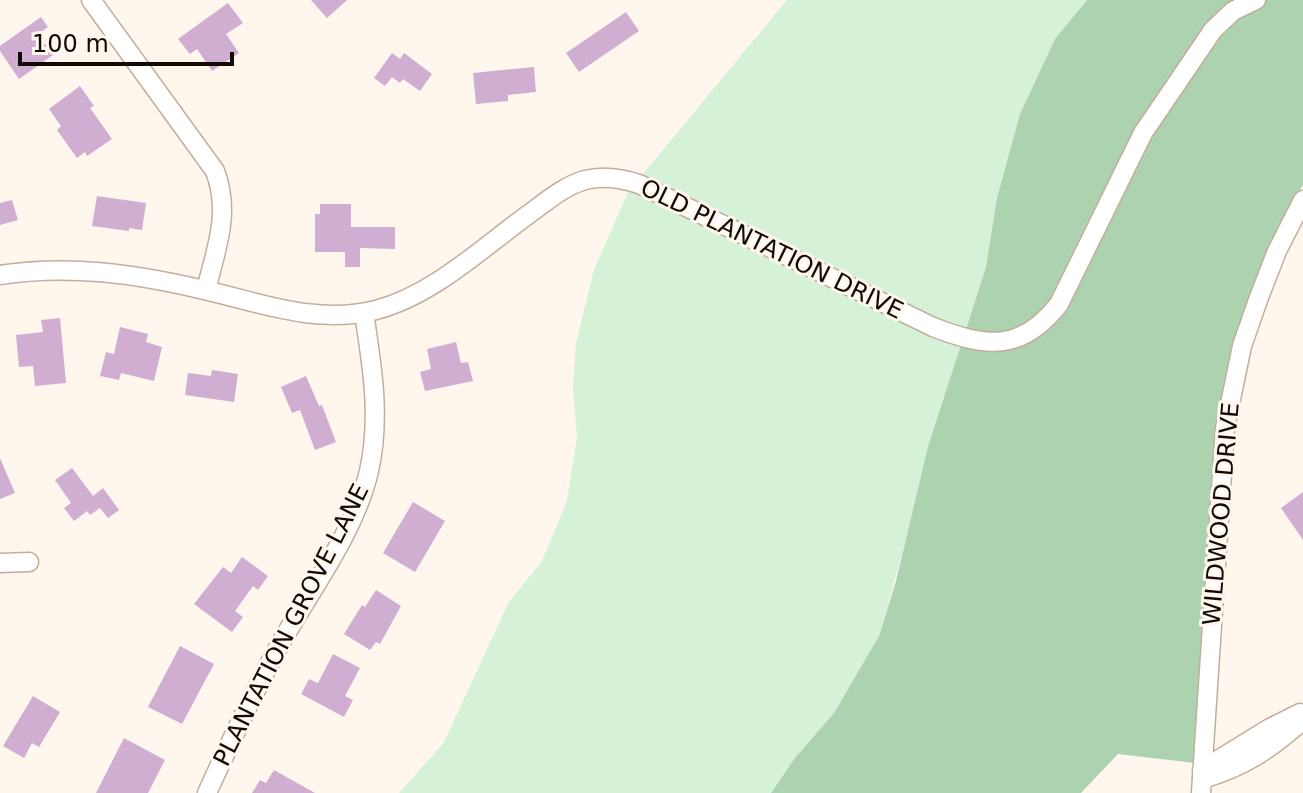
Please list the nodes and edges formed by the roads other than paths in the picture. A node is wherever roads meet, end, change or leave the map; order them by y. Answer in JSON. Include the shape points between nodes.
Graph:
{"nodes":[{"id":1,"x":91,"y":0,"type":"edge"},
{"id":2,"x":1256,"y":0,"type":"edge"},
{"id":3,"x":1303,"y":200,"type":"edge"},
{"id":4,"x":0,"y":275,"type":"edge"},
{"id":5,"x":206,"y":290,"type":"junction"},
{"id":6,"x":364,"y":313,"type":"junction"},
{"id":7,"x":29,"y":562,"type":"dead end"},
{"id":8,"x":0,"y":563,"type":"edge"},
{"id":9,"x":1303,"y":712,"type":"edge"},
{"id":10,"x":1303,"y":720,"type":"edge"},
{"id":11,"x":1202,"y":781,"type":"edge"},
{"id":12,"x":207,"y":793,"type":"edge"}],
"edges":[{"from":1,"to":5,"type":"street","via":[[215,171],[223,216]]},
{"from":2,"to":6,"type":"street","name":"OLD PLANTATION DRIVE","via":[[1233,11],[1213,30],[1143,133],[1059,304],[1038,326],[1012,339],[978,342],[933,327],[639,184],[606,177],[573,184],[417,293]]},
{"from":3,"to":11,"type":"street","name":"WILDWOOD DRIVE","via":[[1258,300],[1229,401],[1220,470]]},
{"from":4,"to":5,"type":"street","name":"OLD PLANTATION DRIVE","via":[[101,271]]},
{"from":5,"to":6,"type":"street","name":"OLD PLANTATION DRIVE","via":[[314,316]]},
{"from":6,"to":12,"type":"street","name":"PLANTATION GROVE LANE","via":[[376,408],[362,493],[274,654]]},
{"from":7,"to":8,"type":"street"},
{"from":9,"to":11,"type":"street","via":[[1270,728]]},
{"from":10,"to":11,"type":"street","via":[[1259,756]]}]}
